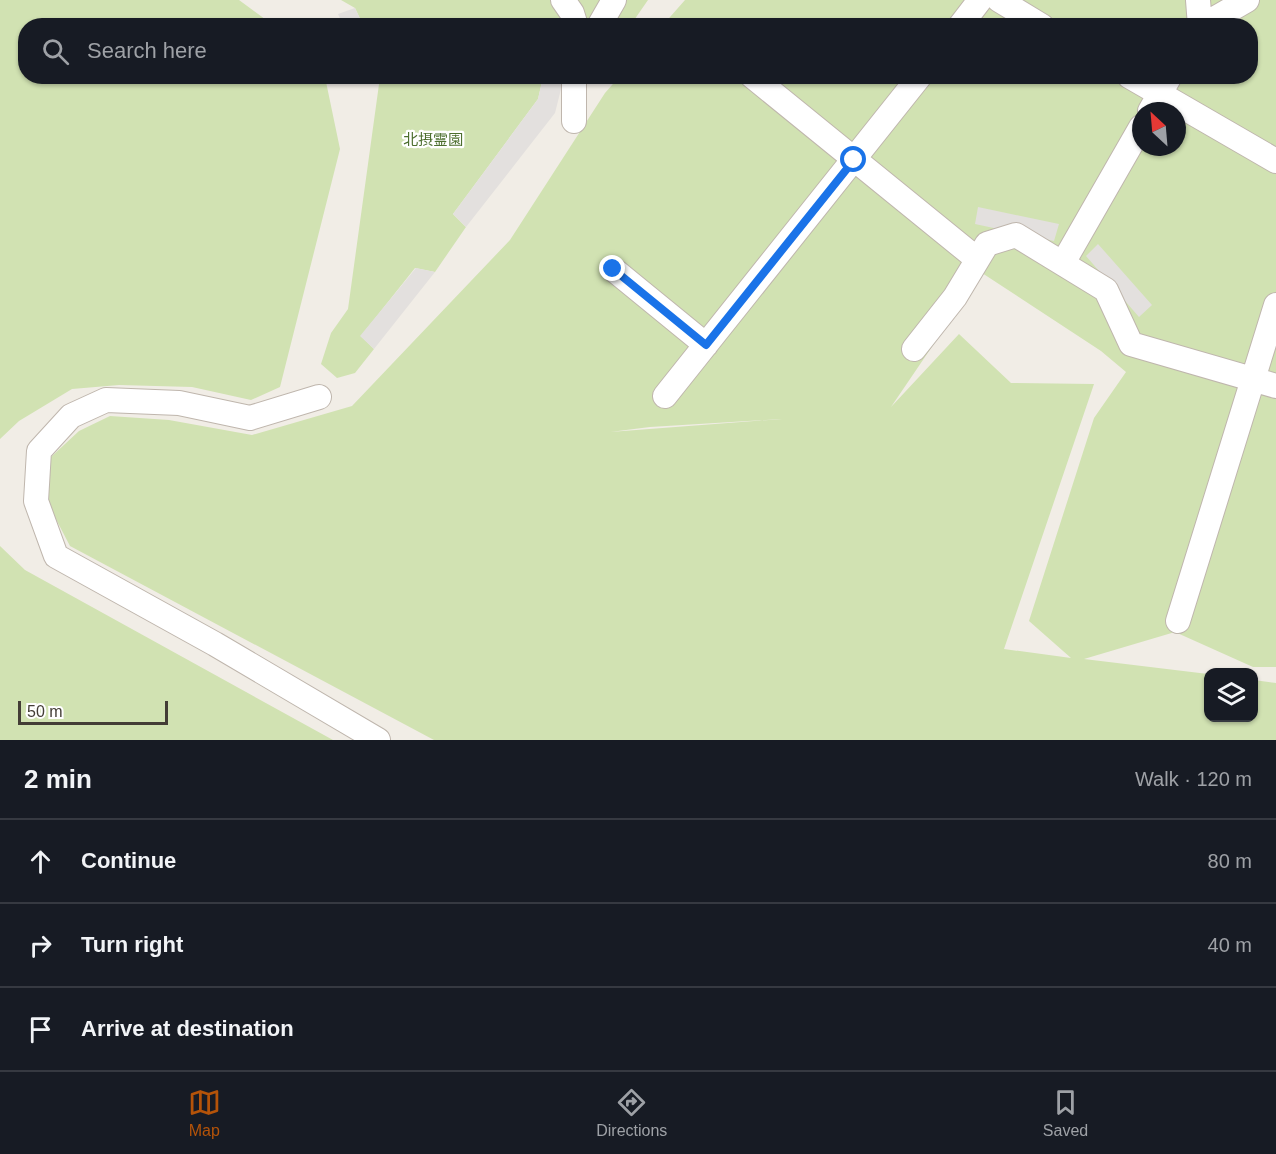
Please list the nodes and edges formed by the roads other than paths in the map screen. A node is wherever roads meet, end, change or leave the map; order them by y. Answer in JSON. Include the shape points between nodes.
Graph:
{"nodes":[{"id":1,"x":563,"y":0,"type":"edge"},
{"id":2,"x":614,"y":0,"type":"edge"},
{"id":3,"x":980,"y":0,"type":"edge"},
{"id":4,"x":999,"y":0,"type":"edge"},
{"id":5,"x":1198,"y":0,"type":"edge"},
{"id":6,"x":1247,"y":0,"type":"edge"},
{"id":7,"x":574,"y":18,"type":"edge"},
{"id":8,"x":604,"y":18,"type":"edge"},
{"id":9,"x":966,"y":18,"type":"edge"},
{"id":10,"x":1029,"y":18,"type":"edge"},
{"id":11,"x":1200,"y":18,"type":"edge"},
{"id":12,"x":1215,"y":18,"type":"edge"},
{"id":13,"x":574,"y":84,"type":"edge"},
{"id":14,"x":762,"y":84,"type":"edge"},
{"id":15,"x":914,"y":84,"type":"edge"},
{"id":16,"x":1143,"y":84,"type":"edge"},
{"id":17,"x":1160,"y":94,"type":"edge"},
{"id":18,"x":574,"y":121,"type":"dead end"},
{"id":19,"x":1132,"y":143,"type":"edge"},
{"id":20,"x":854,"y":160,"type":"junction"},
{"id":21,"x":1276,"y":161,"type":"edge"},
{"id":22,"x":977,"y":259,"type":"junction"},
{"id":23,"x":1063,"y":263,"type":"junction"},
{"id":24,"x":613,"y":269,"type":"dead end"},
{"id":25,"x":1276,"y":305,"type":"edge"},
{"id":26,"x":706,"y":345,"type":"junction"},
{"id":27,"x":914,"y":349,"type":"dead end"},
{"id":28,"x":1253,"y":379,"type":"junction"},
{"id":29,"x":1276,"y":386,"type":"edge"},
{"id":30,"x":665,"y":396,"type":"dead end"},
{"id":31,"x":318,"y":397,"type":"dead end"},
{"id":32,"x":1178,"y":621,"type":"dead end"},
{"id":33,"x":378,"y":740,"type":"edge"}],
"edges":[{"from":1,"to":7,"type":"lane"},
{"from":2,"to":8,"type":"lane"},
{"from":3,"to":9,"type":"lane"},
{"from":4,"to":10,"type":"lane"},
{"from":5,"to":11,"type":"lane"},
{"from":6,"to":12,"type":"lane"},
{"from":13,"to":18,"type":"lane"},
{"from":14,"to":20,"type":"lane"},
{"from":15,"to":20,"type":"lane"},
{"from":16,"to":17,"type":"lane"},
{"from":17,"to":21,"type":"lane"},
{"from":19,"to":23,"type":"lane"},
{"from":20,"to":22,"type":"lane"},
{"from":20,"to":26,"type":"lane"},
{"from":22,"to":23,"type":"lane","via":[[987,244],[1016,235]]},
{"from":22,"to":27,"type":"lane","via":[[955,297]]},
{"from":23,"to":28,"type":"lane","via":[[1106,290],[1131,344]]},
{"from":24,"to":26,"type":"lane"},
{"from":25,"to":28,"type":"lane"},
{"from":26,"to":30,"type":"lane"},
{"from":28,"to":29,"type":"lane"},
{"from":28,"to":32,"type":"lane"},
{"from":31,"to":33,"type":"lane","via":[[250,418],[178,403],[106,400],[72,416],[39,451],[36,501],[56,556]]}]}
